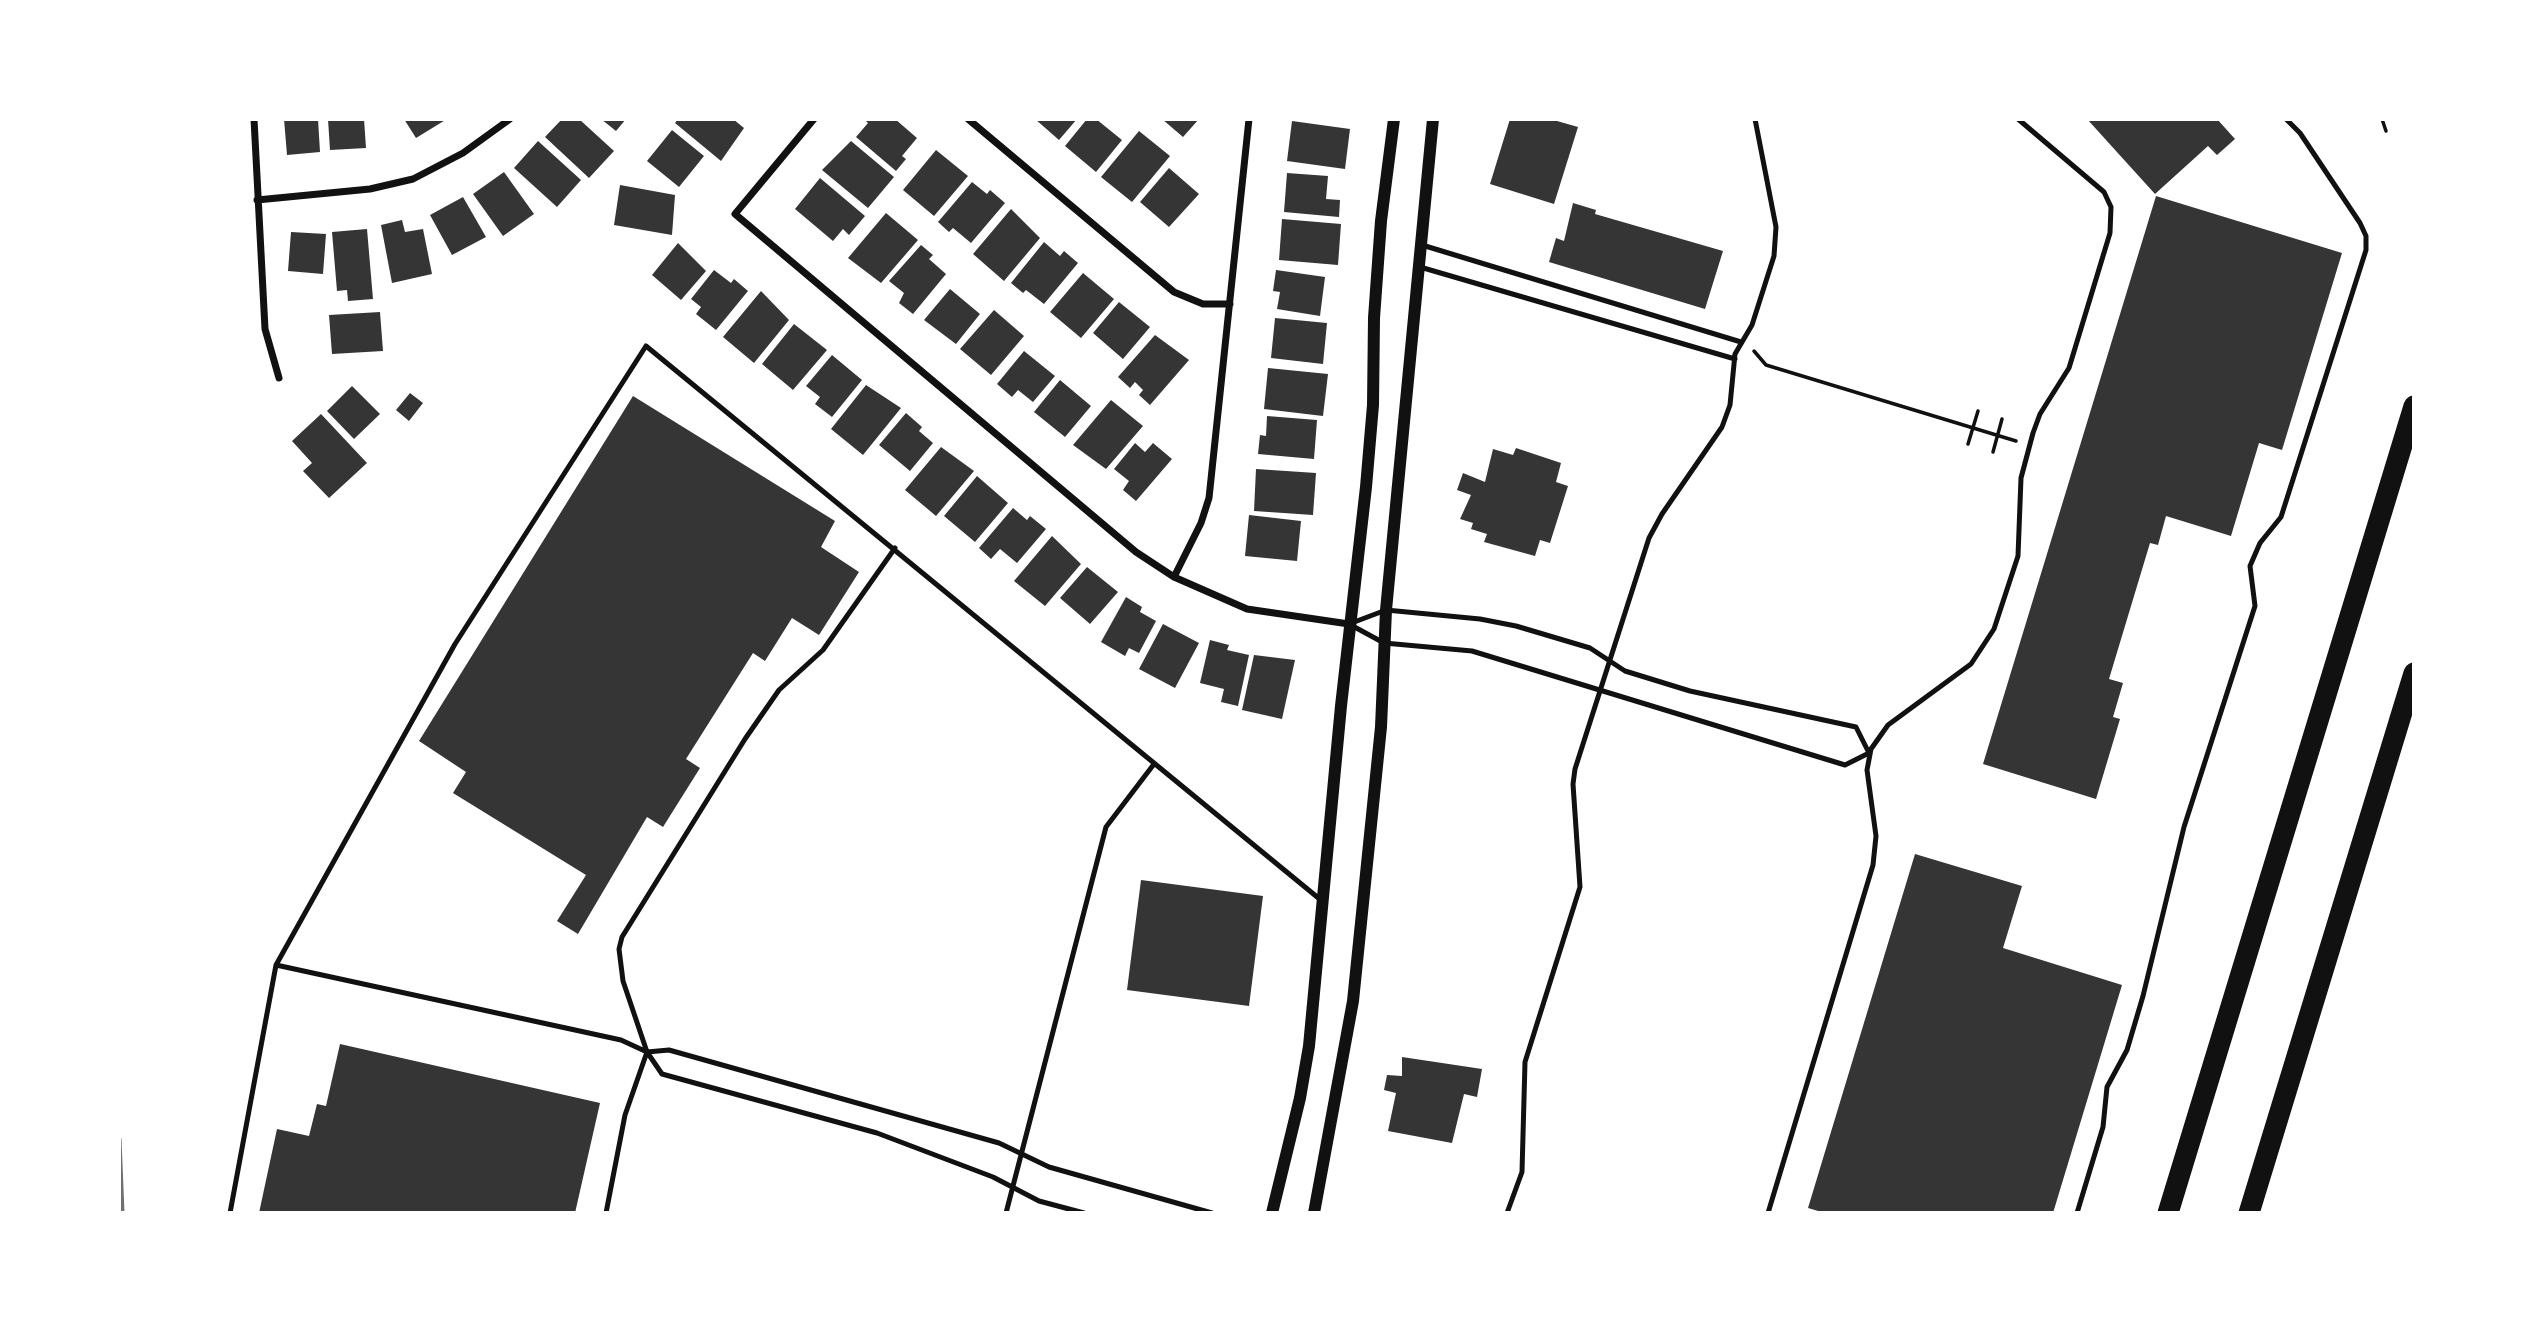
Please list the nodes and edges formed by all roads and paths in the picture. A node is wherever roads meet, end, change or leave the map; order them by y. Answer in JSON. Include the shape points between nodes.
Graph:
{"nodes":[{"id":1,"x":254,"y":119,"type":"edge"},
{"id":2,"x":510,"y":119,"type":"edge"},
{"id":3,"x":814,"y":119,"type":"edge"},
{"id":4,"x":968,"y":119,"type":"edge"},
{"id":5,"x":1249,"y":119,"type":"edge"},
{"id":6,"x":1394,"y":119,"type":"edge"},
{"id":7,"x":1433,"y":119,"type":"edge"},
{"id":8,"x":1755,"y":119,"type":"edge"},
{"id":9,"x":2018,"y":119,"type":"edge"},
{"id":10,"x":2286,"y":119,"type":"edge"},
{"id":11,"x":2382,"y":119,"type":"edge"},
{"id":12,"x":2386,"y":131,"type":"dead end"},
{"id":13,"x":257,"y":200,"type":"junction"},
{"id":14,"x":1422,"y":245,"type":"junction"},
{"id":15,"x":1420,"y":267,"type":"junction"},
{"id":16,"x":1230,"y":304,"type":"junction"},
{"id":17,"x":1741,"y":342,"type":"junction"},
{"id":18,"x":1754,"y":351,"type":"dead end"},
{"id":19,"x":1735,"y":359,"type":"junction"},
{"id":20,"x":279,"y":378,"type":"dead end"},
{"id":21,"x":2414,"y":406,"type":"edge"},
{"id":22,"x":1978,"y":411,"type":"dead end"},
{"id":23,"x":2002,"y":419,"type":"dead end"},
{"id":24,"x":1973,"y":428,"type":"junction"},
{"id":25,"x":1997,"y":435,"type":"junction"},
{"id":26,"x":2016,"y":441,"type":"dead end"},
{"id":27,"x":1968,"y":444,"type":"dead end"},
{"id":28,"x":1993,"y":452,"type":"dead end"},
{"id":29,"x":895,"y":548,"type":"junction"},
{"id":30,"x":1174,"y":577,"type":"junction"},
{"id":31,"x":1386,"y":610,"type":"junction"},
{"id":32,"x":1349,"y":624,"type":"junction"},
{"id":33,"x":1384,"y":643,"type":"junction"},
{"id":34,"x":1608,"y":660,"type":"junction"},
{"id":35,"x":2414,"y":673,"type":"edge"},
{"id":36,"x":1599,"y":690,"type":"junction"},
{"id":37,"x":1869,"y":753,"type":"junction"},
{"id":38,"x":1154,"y":764,"type":"junction"},
{"id":39,"x":1322,"y":901,"type":"junction"},
{"id":40,"x":276,"y":965,"type":"junction"},
{"id":41,"x":647,"y":1052,"type":"junction"},
{"id":42,"x":1023,"y":1155,"type":"junction"},
{"id":43,"x":1013,"y":1189,"type":"junction"},
{"id":44,"x":230,"y":1213,"type":"edge"},
{"id":45,"x":606,"y":1213,"type":"edge"},
{"id":46,"x":1006,"y":1213,"type":"edge"},
{"id":47,"x":1084,"y":1213,"type":"edge"},
{"id":48,"x":1212,"y":1213,"type":"edge"},
{"id":49,"x":1272,"y":1213,"type":"edge"},
{"id":50,"x":1314,"y":1213,"type":"edge"},
{"id":51,"x":1507,"y":1213,"type":"edge"},
{"id":52,"x":1768,"y":1213,"type":"edge"},
{"id":53,"x":2077,"y":1213,"type":"edge"},
{"id":54,"x":2168,"y":1213,"type":"edge"},
{"id":55,"x":2249,"y":1213,"type":"edge"}],
"edges":[{"from":1,"to":13,"type":"street"},
{"from":2,"to":13,"type":"street","via":[[463,153],[413,179],[370,189]]},
{"from":3,"to":30,"type":"street","via":[[735,214],[1136,552]]},
{"from":4,"to":16,"type":"street","via":[[1174,292],[1203,304]]},
{"from":5,"to":16,"type":"street"},
{"from":6,"to":32,"type":"street","via":[[1374,318],[1373,405]]},
{"from":7,"to":14,"type":"street"},
{"from":8,"to":17,"type":"lane","via":[[1776,240],[1752,325]]},
{"from":9,"to":37,"type":"lane","via":[[2104,192],[2111,207],[2110,233],[2069,368],[2033,433],[2021,478],[2018,556],[1994,629],[1970,664],[1884,729]]},
{"from":10,"to":53,"type":"lane","via":[[2360,223],[2366,250],[2280,517],[2250,566],[2255,606],[2184,827],[2143,996],[2127,1050],[2108,1087],[2103,1127]]},
{"from":11,"to":12,"type":"path"},
{"from":13,"to":20,"type":"street","via":[[265,329]]},
{"from":14,"to":15,"type":"street"},
{"from":14,"to":17,"type":"lane"},
{"from":15,"to":19,"type":"lane"},
{"from":15,"to":31,"type":"street"},
{"from":16,"to":30,"type":"street","via":[[1209,498]]},
{"from":17,"to":19,"type":"lane"},
{"from":18,"to":24,"type":"path","via":[[1766,365]]},
{"from":19,"to":34,"type":"lane","via":[[1725,420],[1653,530]]},
{"from":21,"to":54,"type":"highway"},
{"from":22,"to":24,"type":"path"},
{"from":23,"to":25,"type":"path"},
{"from":24,"to":25,"type":"path"},
{"from":24,"to":27,"type":"path"},
{"from":25,"to":26,"type":"path"},
{"from":25,"to":28,"type":"path"},
{"from":29,"to":38,"type":"lane"},
{"from":29,"to":40,"type":"lane","via":[[646,346],[456,644]]},
{"from":29,"to":41,"type":"lane","via":[[823,650],[779,690],[622,937],[623,981]]},
{"from":30,"to":32,"type":"street","via":[[1247,609]]},
{"from":31,"to":32,"type":"lane"},
{"from":31,"to":33,"type":"street"},
{"from":31,"to":34,"type":"lane","via":[[1504,623],[1590,648]]},
{"from":32,"to":33,"type":"lane"},
{"from":32,"to":39,"type":"street"},
{"from":33,"to":36,"type":"lane","via":[[1472,652]]},
{"from":33,"to":50,"type":"street","via":[[1381,727],[1353,1001]]},
{"from":34,"to":36,"type":"lane"},
{"from":34,"to":37,"type":"lane","via":[[1625,671],[1690,691],[1856,727]]},
{"from":35,"to":55,"type":"highway"},
{"from":36,"to":37,"type":"lane","via":[[1845,765]]},
{"from":36,"to":51,"type":"lane","via":[[1573,779],[1580,887],[1525,1062],[1523,1163]]},
{"from":37,"to":52,"type":"lane","via":[[1867,774],[1877,836],[1873,865]]},
{"from":38,"to":39,"type":"lane"},
{"from":38,"to":42,"type":"lane","via":[[1106,827]]},
{"from":39,"to":49,"type":"street","via":[[1309,1046]]},
{"from":40,"to":41,"type":"lane","via":[[621,1040]]},
{"from":40,"to":44,"type":"lane"},
{"from":41,"to":42,"type":"lane","via":[[669,1050],[999,1143]]},
{"from":41,"to":43,"type":"lane","via":[[662,1074],[877,1133]]},
{"from":41,"to":45,"type":"lane","via":[[625,1115]]},
{"from":42,"to":43,"type":"lane"},
{"from":42,"to":48,"type":"lane","via":[[1049,1167]]},
{"from":43,"to":46,"type":"lane"},
{"from":43,"to":47,"type":"lane"}]}
